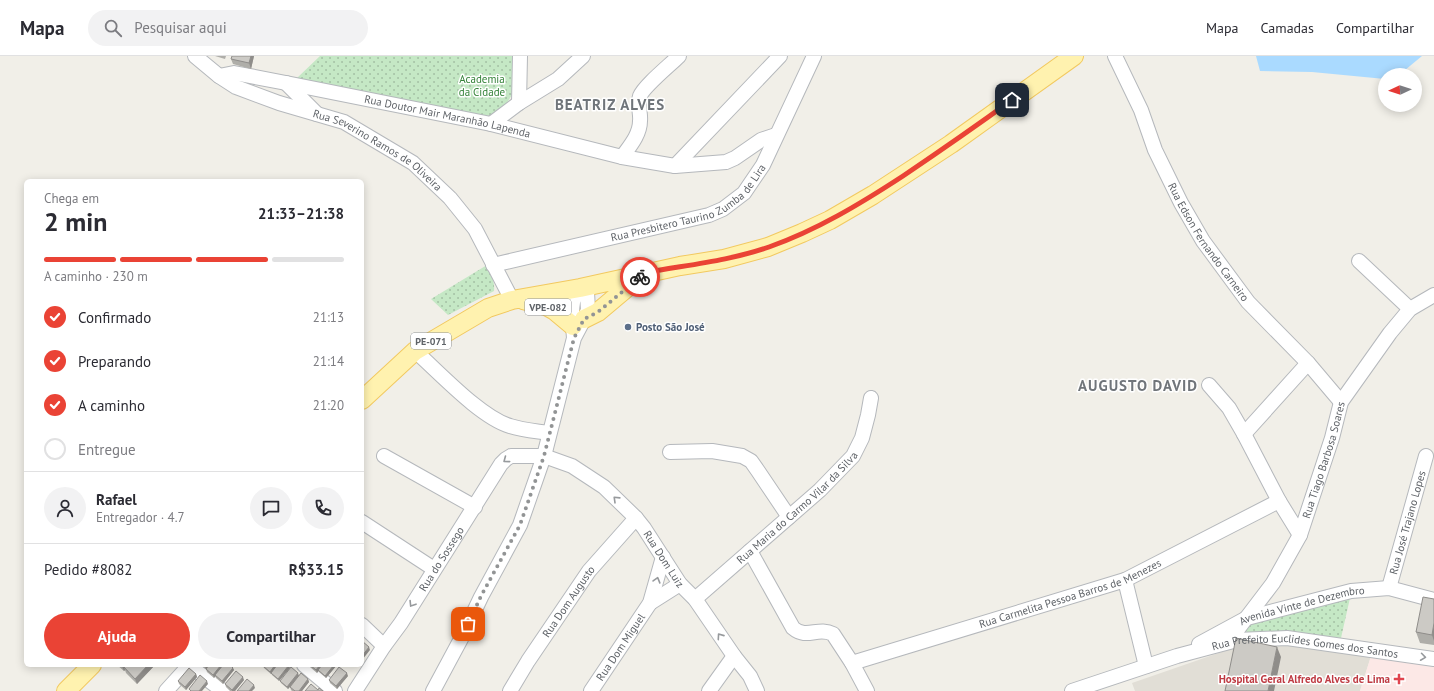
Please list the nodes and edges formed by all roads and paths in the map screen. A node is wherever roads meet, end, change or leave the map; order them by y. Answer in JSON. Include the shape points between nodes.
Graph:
{"nodes":[{"id":1,"x":195,"y":56,"type":"edge"},
{"id":2,"x":520,"y":56,"type":"edge"},
{"id":3,"x":583,"y":56,"type":"edge"},
{"id":4,"x":679,"y":56,"type":"edge"},
{"id":5,"x":780,"y":56,"type":"edge"},
{"id":6,"x":814,"y":56,"type":"edge"},
{"id":7,"x":1074,"y":56,"type":"edge"},
{"id":8,"x":1115,"y":56,"type":"edge"},
{"id":9,"x":219,"y":76,"type":"junction"},
{"id":10,"x":286,"y":83,"type":"junction"},
{"id":11,"x":519,"y":103,"type":"junction"},
{"id":12,"x":318,"y":115,"type":"junction"},
{"id":13,"x":491,"y":124,"type":"junction"},
{"id":14,"x":776,"y":135,"type":"junction"},
{"id":15,"x":622,"y":157,"type":"junction"},
{"id":16,"x":675,"y":166,"type":"junction"},
{"id":17,"x":1359,"y":261,"type":"dead end"},
{"id":18,"x":494,"y":265,"type":"junction"},
{"id":19,"x":644,"y":273,"type":"junction"},
{"id":20,"x":580,"y":288,"type":"junction"},
{"id":21,"x":1434,"y":295,"type":"edge"},
{"id":22,"x":515,"y":299,"type":"junction"},
{"id":23,"x":1410,"y":310,"type":"junction"},
{"id":24,"x":577,"y":327,"type":"junction"},
{"id":25,"x":416,"y":351,"type":"junction"},
{"id":26,"x":1308,"y":363,"type":"junction"},
{"id":27,"x":1209,"y":385,"type":"dead end"},
{"id":28,"x":364,"y":398,"type":"edge"},
{"id":29,"x":871,"y":398,"type":"dead end"},
{"id":30,"x":1341,"y":402,"type":"junction"},
{"id":31,"x":549,"y":433,"type":"junction"},
{"id":32,"x":1244,"y":434,"type":"junction"},
{"id":33,"x":670,"y":452,"type":"dead end"},
{"id":34,"x":384,"y":456,"type":"dead end"},
{"id":35,"x":544,"y":456,"type":"junction"},
{"id":36,"x":1426,"y":456,"type":"dead end"},
{"id":37,"x":1279,"y":501,"type":"junction"},
{"id":38,"x":475,"y":507,"type":"junction"},
{"id":39,"x":789,"y":517,"type":"junction"},
{"id":40,"x":636,"y":518,"type":"junction"},
{"id":41,"x":364,"y":523,"type":"edge"},
{"id":42,"x":1300,"y":535,"type":"junction"},
{"id":43,"x":750,"y":551,"type":"junction"},
{"id":44,"x":663,"y":557,"type":"junction"},
{"id":45,"x":434,"y":569,"type":"junction"},
{"id":46,"x":1125,"y":580,"type":"junction"},
{"id":47,"x":680,"y":584,"type":"junction"},
{"id":48,"x":1389,"y":588,"type":"junction"},
{"id":49,"x":695,"y":599,"type":"junction"},
{"id":50,"x":1434,"y":600,"type":"edge"},
{"id":51,"x":650,"y":603,"type":"junction"},
{"id":52,"x":1247,"y":618,"type":"junction"},
{"id":53,"x":364,"y":627,"type":"edge"},
{"id":54,"x":1235,"y":640,"type":"junction"},
{"id":55,"x":384,"y":646,"type":"junction"},
{"id":56,"x":734,"y":656,"type":"junction"},
{"id":57,"x":1177,"y":656,"type":"junction"},
{"id":58,"x":1434,"y":659,"type":"edge"},
{"id":59,"x":852,"y":663,"type":"junction"},
{"id":60,"x":1146,"y":666,"type":"junction"},
{"id":61,"x":90,"y":667,"type":"edge"},
{"id":62,"x":306,"y":667,"type":"edge"},
{"id":63,"x":1088,"y":688,"type":"edge"},
{"id":64,"x":66,"y":691,"type":"edge"},
{"id":65,"x":166,"y":691,"type":"edge"},
{"id":66,"x":223,"y":691,"type":"edge"},
{"id":67,"x":335,"y":691,"type":"edge"},
{"id":68,"x":355,"y":691,"type":"edge"},
{"id":69,"x":434,"y":691,"type":"edge"},
{"id":70,"x":510,"y":691,"type":"edge"},
{"id":71,"x":591,"y":691,"type":"edge"},
{"id":72,"x":708,"y":691,"type":"edge"},
{"id":73,"x":757,"y":691,"type":"edge"},
{"id":74,"x":867,"y":691,"type":"edge"},
{"id":75,"x":1072,"y":691,"type":"edge"}],
"edges":[{"from":1,"to":9,"type":"street","name":"Rua Severino Ramos de Oliveira"},
{"from":2,"to":11,"type":"street"},
{"from":3,"to":11,"type":"street","via":[[558,79]]},
{"from":4,"to":15,"type":"street","via":[[642,91],[639,101],[638,132]]},
{"from":5,"to":16,"type":"street"},
{"from":6,"to":14,"type":"street","name":"Rua Presbitero Taurino Zumba de Lira"},
{"from":7,"to":19,"type":"main road","number":"PE-071","via":[[951,144],[830,220],[768,247],[724,259]]},
{"from":8,"to":26,"type":"street","name":"Rua Edson Fernando Carneiro","via":[[1142,110],[1155,150],[1180,203],[1203,241],[1248,302]]},
{"from":9,"to":10,"type":"street","name":"Rua Doutor Mair Maranhão Lapenda","via":[[234,73]]},
{"from":9,"to":12,"type":"street","name":"Rua Severino Ramos de Oliveira","via":[[236,87]]},
{"from":10,"to":12,"type":"street"},
{"from":10,"to":13,"type":"street","name":"Rua Doutor Mair Maranhão Lapenda"},
{"from":11,"to":13,"type":"street"},
{"from":12,"to":18,"type":"street","name":"Rua Severino Ramos de Oliveira","via":[[344,122],[413,163],[450,198],[475,229]]},
{"from":13,"to":15,"type":"street","name":"Rua Doutor Mair Maranhão Lapenda"},
{"from":14,"to":16,"type":"street","name":"Rua Doutor Mair Maranhão Lapenda","via":[[761,140],[726,162]]},
{"from":14,"to":18,"type":"street","name":"Rua Presbitero Taurino Zumba de Lira","via":[[763,165],[744,193],[723,209],[709,215]]},
{"from":15,"to":16,"type":"street","name":"Rua Doutor Mair Maranhão Lapenda"},
{"from":17,"to":23,"type":"street"},
{"from":18,"to":22,"type":"street","name":"Rua Severino Ramos de Oliveira"},
{"from":19,"to":20,"type":"main road","number":"PE-071"},
{"from":19,"to":24,"type":"main road","number":"VPE-082"},
{"from":20,"to":22,"type":"main road","number":"PE-071"},
{"from":20,"to":24,"type":"street","number":"VPE-082","via":[[587,292],[588,305]]},
{"from":21,"to":23,"type":"street","name":"Rua Tiago Barbosa Soares"},
{"from":22,"to":24,"type":"main road","number":"VPE-082","via":[[546,306]]},
{"from":22,"to":25,"type":"main road","number":"PE-071","via":[[488,308]]},
{"from":23,"to":30,"type":"street","name":"Rua Tiago Barbosa Soares","via":[[1390,333]]},
{"from":24,"to":31,"type":"street","number":"VPE-082"},
{"from":25,"to":28,"type":"main road","number":"PE-071"},
{"from":25,"to":31,"type":"street","via":[[494,420],[510,427]]},
{"from":26,"to":30,"type":"street","name":"Rua Edson Fernando Carneiro"},
{"from":26,"to":32,"type":"street"},
{"from":27,"to":32,"type":"street","via":[[1229,408]]},
{"from":29,"to":39,"type":"street","name":"Rua Maria do Carmo Vilar da Silva","via":[[862,438],[853,456]]},
{"from":30,"to":42,"type":"street","name":"Rua Tiago Barbosa Soares","via":[[1332,438]]},
{"from":31,"to":35,"type":"street","number":"VPE-082"},
{"from":32,"to":37,"type":"street"},
{"from":33,"to":39,"type":"street","via":[[712,451],[742,456],[751,461]]},
{"from":34,"to":38,"type":"street"},
{"from":35,"to":38,"type":"street","name":"Rua do Sossego","one_way":true,"via":[[519,455],[506,459]]},
{"from":40,"to":35,"type":"street","name":"Rua Dom Luiz","one_way":true,"via":[[604,487],[572,466]]},
{"from":35,"to":69,"type":"street","number":"VPE-082","via":[[520,525]]},
{"from":36,"to":48,"type":"street","name":"Rua José Trajano Lopes"},
{"from":37,"to":42,"type":"street"},
{"from":37,"to":46,"type":"street","name":"Rua Carmelita Pessoa Barros de Menezes"},
{"from":38,"to":45,"type":"street","name":"Rua do Sossego"},
{"from":39,"to":43,"type":"street","name":"Rua Maria do Carmo Vilar da Silva"},
{"from":40,"to":44,"type":"street","name":"Rua Dom Luiz"},
{"from":40,"to":70,"type":"street","name":"Rua Dom Augusto","via":[[589,571],[528,660]]},
{"from":41,"to":45,"type":"street"},
{"from":42,"to":52,"type":"street","name":"Rua Tiago Barbosa Soares","via":[[1273,583]]},
{"from":43,"to":49,"type":"street","name":"Rua Maria do Carmo Vilar da Silva"},
{"from":43,"to":59,"type":"street","via":[[793,628],[797,632],[807,634],[820,631],[833,634]]},
{"from":44,"to":47,"type":"street","name":"Rua Dom Luiz"},
{"from":51,"to":44,"type":"street","name":"Rua Dom Miguel","one_way":true},
{"from":45,"to":55,"type":"street","name":"Rua do Sossego","one_way":true},
{"from":46,"to":59,"type":"street","name":"Rua Carmelita Pessoa Barros de Menezes"},
{"from":46,"to":60,"type":"street"},
{"from":47,"to":49,"type":"street","name":"Rua Dom Luiz"},
{"from":47,"to":51,"type":"street","name":"Rua Dom Miguel"},
{"from":48,"to":50,"type":"street","name":"Avenida Vinte de Dezembro"},
{"from":48,"to":52,"type":"street","name":"Avenida Vinte de Dezembro","via":[[1351,591]]},
{"from":56,"to":49,"type":"street","name":"Rua Dom Luiz","one_way":true},
{"from":51,"to":71,"type":"street","name":"Rua Dom Miguel"},
{"from":52,"to":54,"type":"street","name":"Rua Tiago Barbosa Soares","via":[[1238,629]]},
{"from":52,"to":57,"type":"street","name":"Avenida Vinte de Dezembro"},
{"from":53,"to":55,"type":"street"},
{"from":54,"to":57,"type":"street","name":"Rua Prefeito Euclides Gomes dos Santos"},
{"from":54,"to":58,"type":"street","name":"Rua Prefeito Euclides Gomes dos Santos","one_way":true,"via":[[1286,638]]},
{"from":55,"to":68,"type":"street","name":"Rua do Sossego"},
{"from":56,"to":72,"type":"street"},
{"from":56,"to":73,"type":"street","name":"Rua Dom Luiz","via":[[750,676]]},
{"from":57,"to":60,"type":"street"},
{"from":59,"to":74,"type":"street"},
{"from":60,"to":63,"type":"street"},
{"from":61,"to":64,"type":"main road"},
{"from":62,"to":67,"type":"street"},
{"from":63,"to":75,"type":"street"},
{"from":65,"to":66,"type":"street","via":[[188,668]]}]}
